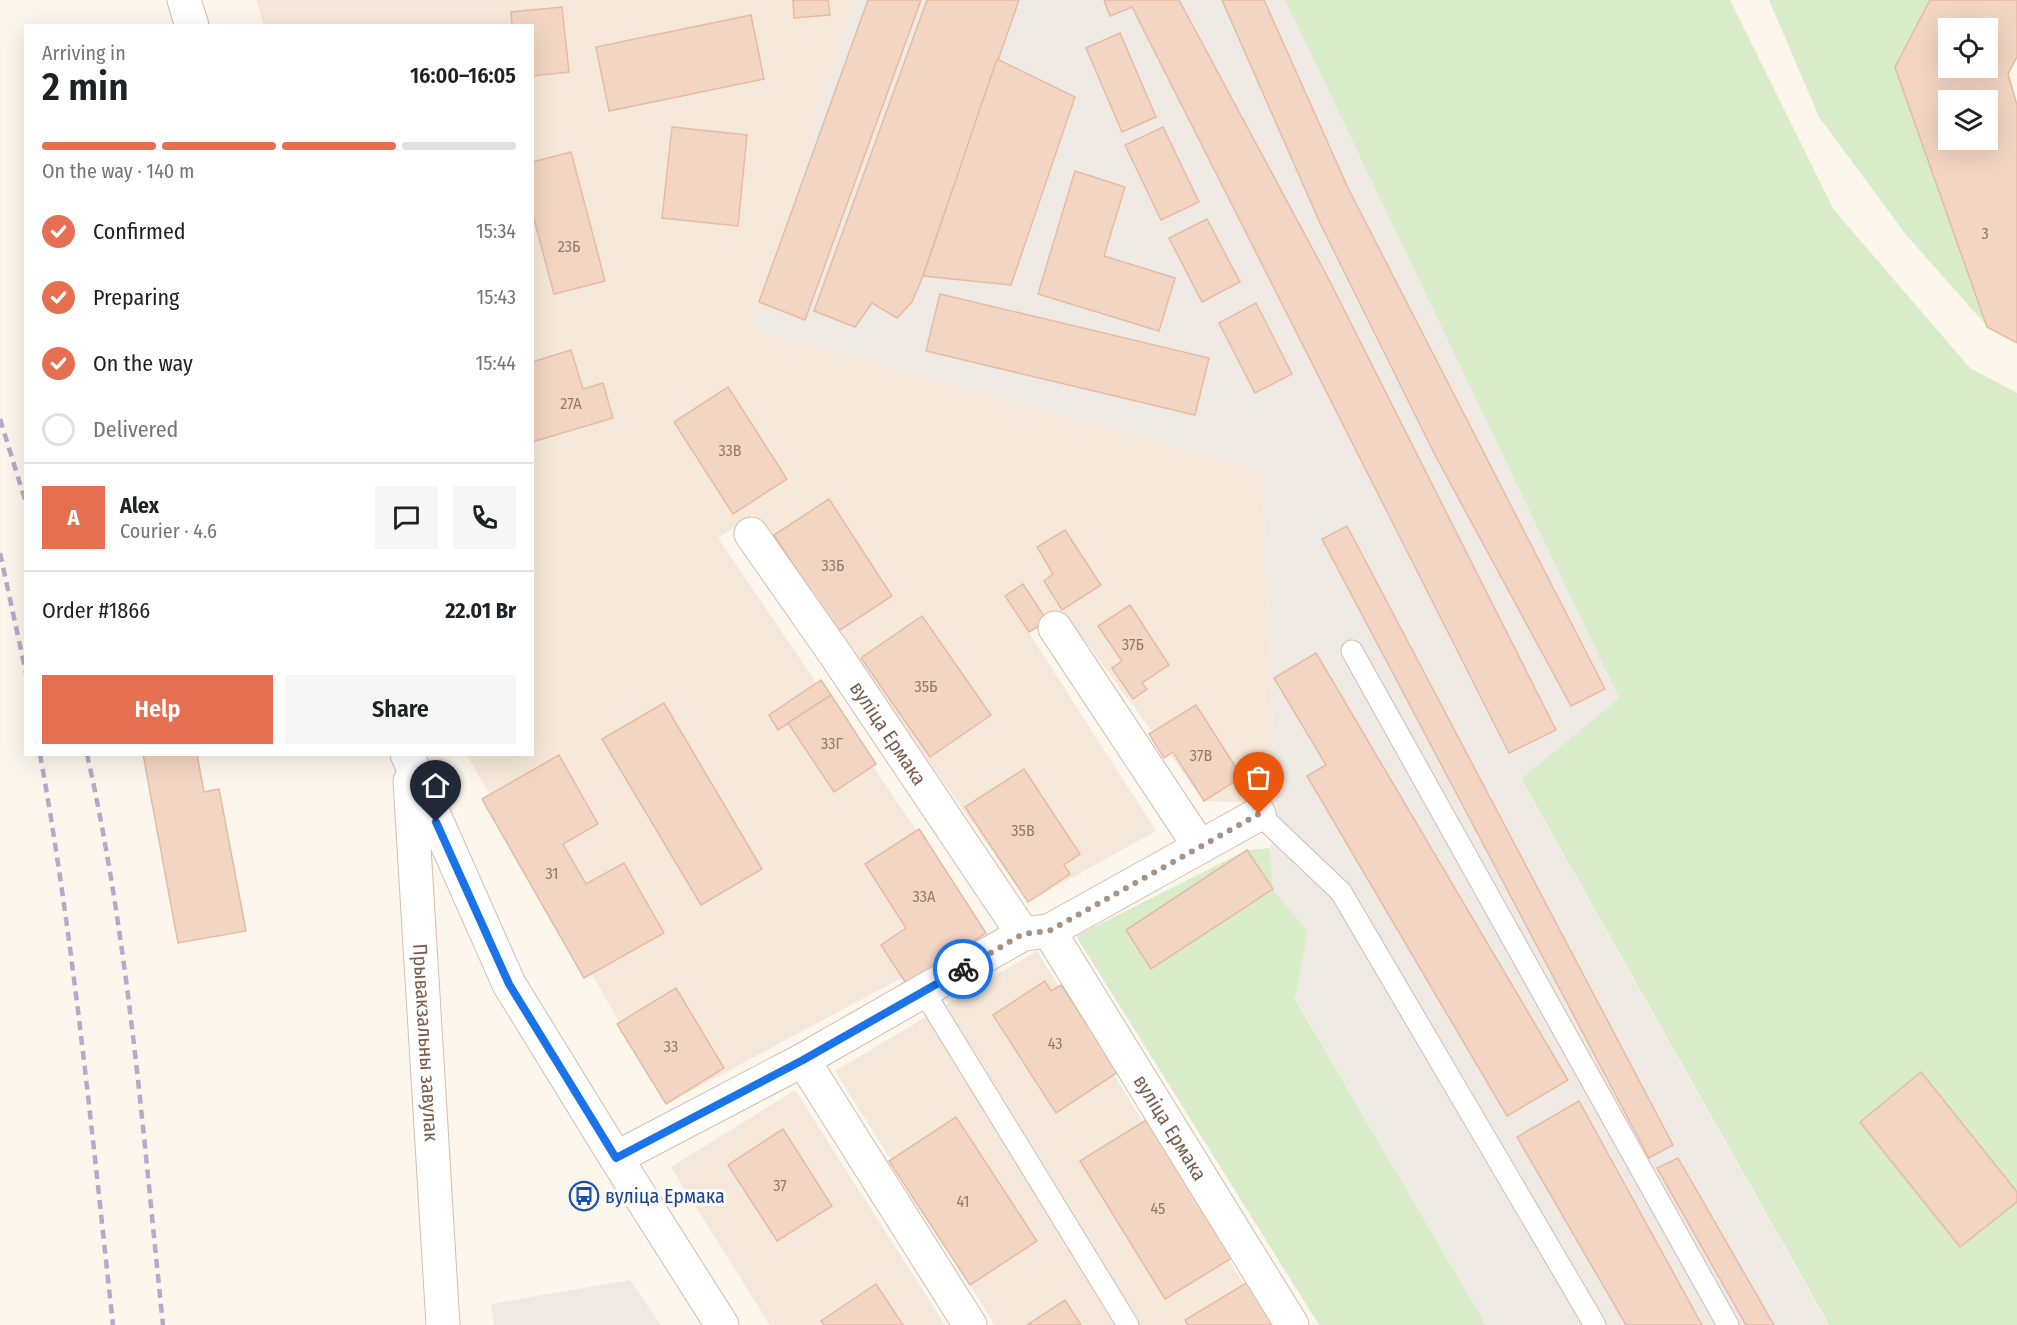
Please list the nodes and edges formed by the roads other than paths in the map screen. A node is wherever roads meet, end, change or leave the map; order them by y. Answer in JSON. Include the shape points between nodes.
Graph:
{"nodes":[{"id":1,"x":184,"y":0,"type":"edge"},
{"id":2,"x":191,"y":24,"type":"edge"},
{"id":3,"x":751,"y":534,"type":"dead end"},
{"id":4,"x":1055,"y":628,"type":"dead end"},
{"id":5,"x":1352,"y":651,"type":"dead end"},
{"id":6,"x":408,"y":758,"type":"edge"},
{"id":7,"x":1259,"y":814,"type":"joint"},
{"id":8,"x":1200,"y":847,"type":"junction"},
{"id":9,"x":1036,"y":932,"type":"junction"},
{"id":10,"x":924,"y":992,"type":"junction"},
{"id":11,"x":803,"y":1060,"type":"junction"},
{"id":12,"x":616,"y":1158,"type":"junction"},
{"id":13,"x":443,"y":1325,"type":"edge"},
{"id":14,"x":722,"y":1325,"type":"edge"},
{"id":15,"x":970,"y":1325,"type":"edge"},
{"id":16,"x":1128,"y":1325,"type":"edge"},
{"id":17,"x":1292,"y":1325,"type":"edge"},
{"id":18,"x":1595,"y":1325,"type":"edge"},
{"id":19,"x":1728,"y":1325,"type":"edge"}],
"edges":[{"from":1,"to":2,"type":"street"},
{"from":3,"to":9,"type":"street","name":"вуліца Ермака"},
{"from":4,"to":8,"type":"street"},
{"from":5,"to":19,"type":"lane"},
{"from":6,"to":12,"type":"street","via":[[509,984]]},
{"from":6,"to":13,"type":"street","name":"Прывакзальны завулак"},
{"from":7,"to":8,"type":"street"},
{"from":7,"to":18,"type":"lane","via":[[1341,892]]},
{"from":8,"to":9,"type":"street"},
{"from":9,"to":10,"type":"street"},
{"from":9,"to":17,"type":"street","name":"вуліца Ермака"},
{"from":10,"to":11,"type":"street"},
{"from":10,"to":16,"type":"lane"},
{"from":11,"to":12,"type":"street"},
{"from":11,"to":15,"type":"street"},
{"from":12,"to":14,"type":"street"}]}
